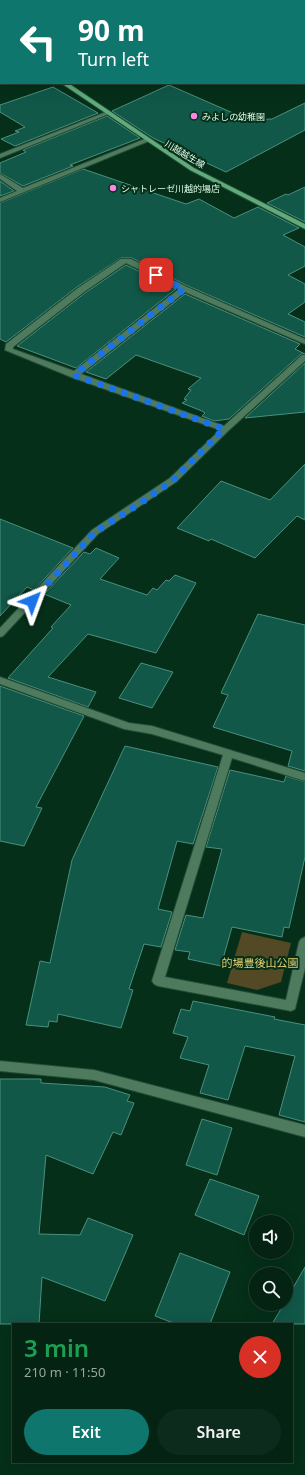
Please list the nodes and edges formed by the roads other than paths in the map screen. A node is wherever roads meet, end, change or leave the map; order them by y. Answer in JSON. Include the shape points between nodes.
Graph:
{"nodes":[{"id":1,"x":65,"y":84,"type":"edge"},
{"id":2,"x":108,"y":113,"type":"junction"},
{"id":3,"x":147,"y":140,"type":"junction"},
{"id":4,"x":0,"y":156,"type":"edge"},
{"id":5,"x":0,"y":176,"type":"edge"},
{"id":6,"x":22,"y":191,"type":"junction"},
{"id":7,"x":0,"y":200,"type":"edge"},
{"id":8,"x":305,"y":227,"type":"edge"},
{"id":9,"x":184,"y":289,"type":"junction"},
{"id":10,"x":305,"y":342,"type":"edge"},
{"id":11,"x":305,"y":357,"type":"edge"},
{"id":12,"x":74,"y":375,"type":"junction"},
{"id":13,"x":224,"y":429,"type":"junction"},
{"id":14,"x":0,"y":634,"type":"edge"},
{"id":15,"x":0,"y":680,"type":"edge"},
{"id":16,"x":228,"y":754,"type":"junction"},
{"id":17,"x":305,"y":777,"type":"edge"},
{"id":18,"x":305,"y":942,"type":"edge"},
{"id":19,"x":0,"y":1066,"type":"edge"},
{"id":20,"x":305,"y":1131,"type":"edge"}],
"edges":[{"from":1,"to":2,"type":"main road","name":"川越越生線"},
{"from":2,"to":3,"type":"main road","name":"川越越生線"},
{"from":2,"to":4,"type":"street"},
{"from":3,"to":6,"type":"street"},
{"from":3,"to":8,"type":"main road","name":"川越越生線","via":[[192,170]]},
{"from":5,"to":6,"type":"street"},
{"from":6,"to":7,"type":"street"},
{"from":9,"to":10,"type":"street"},
{"from":9,"to":12,"type":"street"},
{"from":9,"to":12,"type":"street","via":[[128,260],[124,261],[81,290],[8,346],[9,350]]},
{"from":11,"to":13,"type":"street"},
{"from":12,"to":13,"type":"street"},
{"from":13,"to":14,"type":"street","via":[[173,480],[95,532]]},
{"from":15,"to":16,"type":"street","via":[[128,726],[152,730]]},
{"from":16,"to":17,"type":"street"},
{"from":16,"to":18,"type":"street","via":[[158,981],[291,1006]]},
{"from":19,"to":20,"type":"street","via":[[94,1075]]}]}
